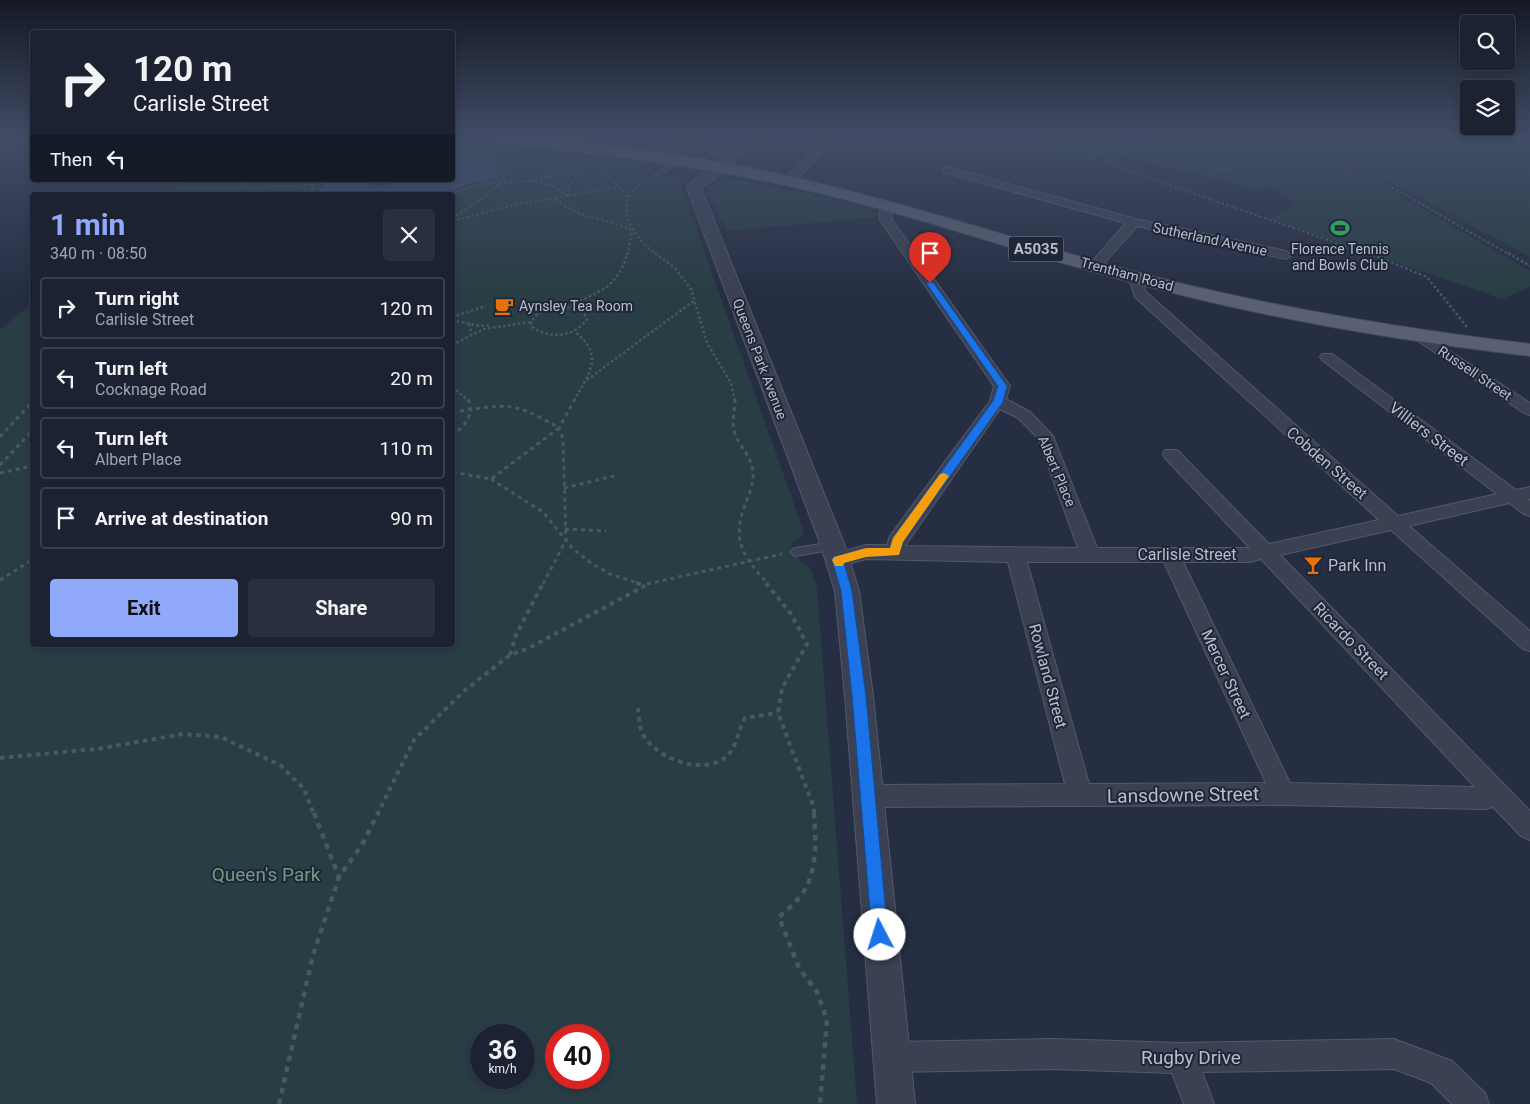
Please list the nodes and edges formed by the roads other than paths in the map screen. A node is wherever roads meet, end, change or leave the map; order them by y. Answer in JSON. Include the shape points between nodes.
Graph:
{"nodes":[{"id":1,"x":695,"y":190,"type":"edge"},
{"id":2,"x":825,"y":190,"type":"edge"},
{"id":3,"x":1017,"y":190,"type":"edge"},
{"id":4,"x":890,"y":205,"type":"junction"},
{"id":5,"x":1134,"y":222,"type":"junction"},
{"id":6,"x":1286,"y":255,"type":"dead end"},
{"id":7,"x":1094,"y":266,"type":"junction"},
{"id":8,"x":1134,"y":277,"type":"junction"},
{"id":9,"x":1420,"y":336,"type":"junction"},
{"id":10,"x":1530,"y":350,"type":"edge"},
{"id":11,"x":1328,"y":357,"type":"dead end"},
{"id":12,"x":998,"y":402,"type":"junction"},
{"id":13,"x":1530,"y":410,"type":"edge"},
{"id":14,"x":1171,"y":454,"type":"dead end"},
{"id":15,"x":1530,"y":492,"type":"edge"},
{"id":16,"x":1512,"y":496,"type":"junction"},
{"id":17,"x":1530,"y":510,"type":"edge"},
{"id":18,"x":1395,"y":523,"type":"junction"},
{"id":19,"x":795,"y":552,"type":"road end"},
{"id":20,"x":895,"y":552,"type":"junction"},
{"id":21,"x":1266,"y":552,"type":"junction"},
{"id":22,"x":835,"y":553,"type":"junction"},
{"id":23,"x":1170,"y":554,"type":"junction"},
{"id":24,"x":1016,"y":555,"type":"junction"},
{"id":25,"x":1090,"y":555,"type":"junction"},
{"id":26,"x":1530,"y":643,"type":"edge"},
{"id":27,"x":1283,"y":794,"type":"junction"},
{"id":28,"x":1498,"y":794,"type":"junction"},
{"id":29,"x":868,"y":796,"type":"junction"},
{"id":30,"x":1080,"y":796,"type":"junction"},
{"id":31,"x":1530,"y":828,"type":"edge"},
{"id":32,"x":892,"y":1057,"type":"junction"},
{"id":33,"x":1181,"y":1058,"type":"junction"},
{"id":34,"x":896,"y":1104,"type":"edge"},
{"id":35,"x":1199,"y":1104,"type":"edge"},
{"id":36,"x":1474,"y":1104,"type":"edge"}],
"edges":[{"from":1,"to":22,"type":"street","name":"Queens Park Avenue"},
{"from":2,"to":4,"type":"main road","name":"Trentham Road","number":"A5035"},
{"from":3,"to":5,"type":"street","name":"Sutherland Avenue"},
{"from":4,"to":7,"type":"main road","name":"Trentham Road","number":"A5035"},
{"from":4,"to":12,"type":"street","via":[[885,213],[886,220],[1002,386]]},
{"from":5,"to":6,"type":"street","name":"Sutherland Avenue"},
{"from":5,"to":7,"type":"street","name":"Sutherland Avenue"},
{"from":7,"to":8,"type":"main road","name":"Trentham Road","number":"A5035"},
{"from":8,"to":9,"type":"main road","name":"Trentham Road","number":"A5035","via":[[1239,303]]},
{"from":8,"to":18,"type":"street","name":"Cobden Street","via":[[1140,294]]},
{"from":9,"to":10,"type":"main road","name":"Trentham Road","number":"A5035"},
{"from":9,"to":13,"type":"street","name":"Russell Street"},
{"from":11,"to":16,"type":"street","name":"Villiers Street"},
{"from":12,"to":20,"type":"street","via":[[897,541]]},
{"from":12,"to":25,"type":"street","name":"Albert Place","via":[[1024,415],[1045,436]]},
{"from":14,"to":21,"type":"street","name":"Ricardo Street"},
{"from":15,"to":16,"type":"street","name":"Carlisle Street"},
{"from":16,"to":17,"type":"street","name":"Villiers Street"},
{"from":16,"to":18,"type":"street","name":"Carlisle Street"},
{"from":18,"to":21,"type":"street","name":"Carlisle Street"},
{"from":18,"to":26,"type":"street","name":"Cobden Street"},
{"from":19,"to":22,"type":"lane"},
{"from":20,"to":22,"type":"street","name":"Carlisle Street"},
{"from":20,"to":24,"type":"street","name":"Carlisle Street"},
{"from":21,"to":23,"type":"street","name":"Carlisle Street","via":[[1250,555]]},
{"from":21,"to":28,"type":"street","name":"Ricardo Street"},
{"from":22,"to":29,"type":"street","via":[[846,591]]},
{"from":23,"to":25,"type":"street","name":"Carlisle Street"},
{"from":23,"to":27,"type":"street","name":"Mercer Street"},
{"from":24,"to":25,"type":"street","name":"Carlisle Street"},
{"from":24,"to":30,"type":"street","name":"Rowland Street"},
{"from":27,"to":28,"type":"street","name":"Lansdowne Street","via":[[1485,798]]},
{"from":27,"to":30,"type":"street","name":"Lansdowne Street"},
{"from":28,"to":31,"type":"street","name":"Ricardo Street"},
{"from":29,"to":30,"type":"street","name":"Lansdowne Street"},
{"from":29,"to":32,"type":"street"},
{"from":32,"to":33,"type":"street","name":"Rugby Drive","via":[[1052,1054]]},
{"from":32,"to":34,"type":"street"},
{"from":33,"to":35,"type":"street"},
{"from":33,"to":36,"type":"street","name":"Rugby Drive","via":[[1394,1054],[1442,1072]]}]}
